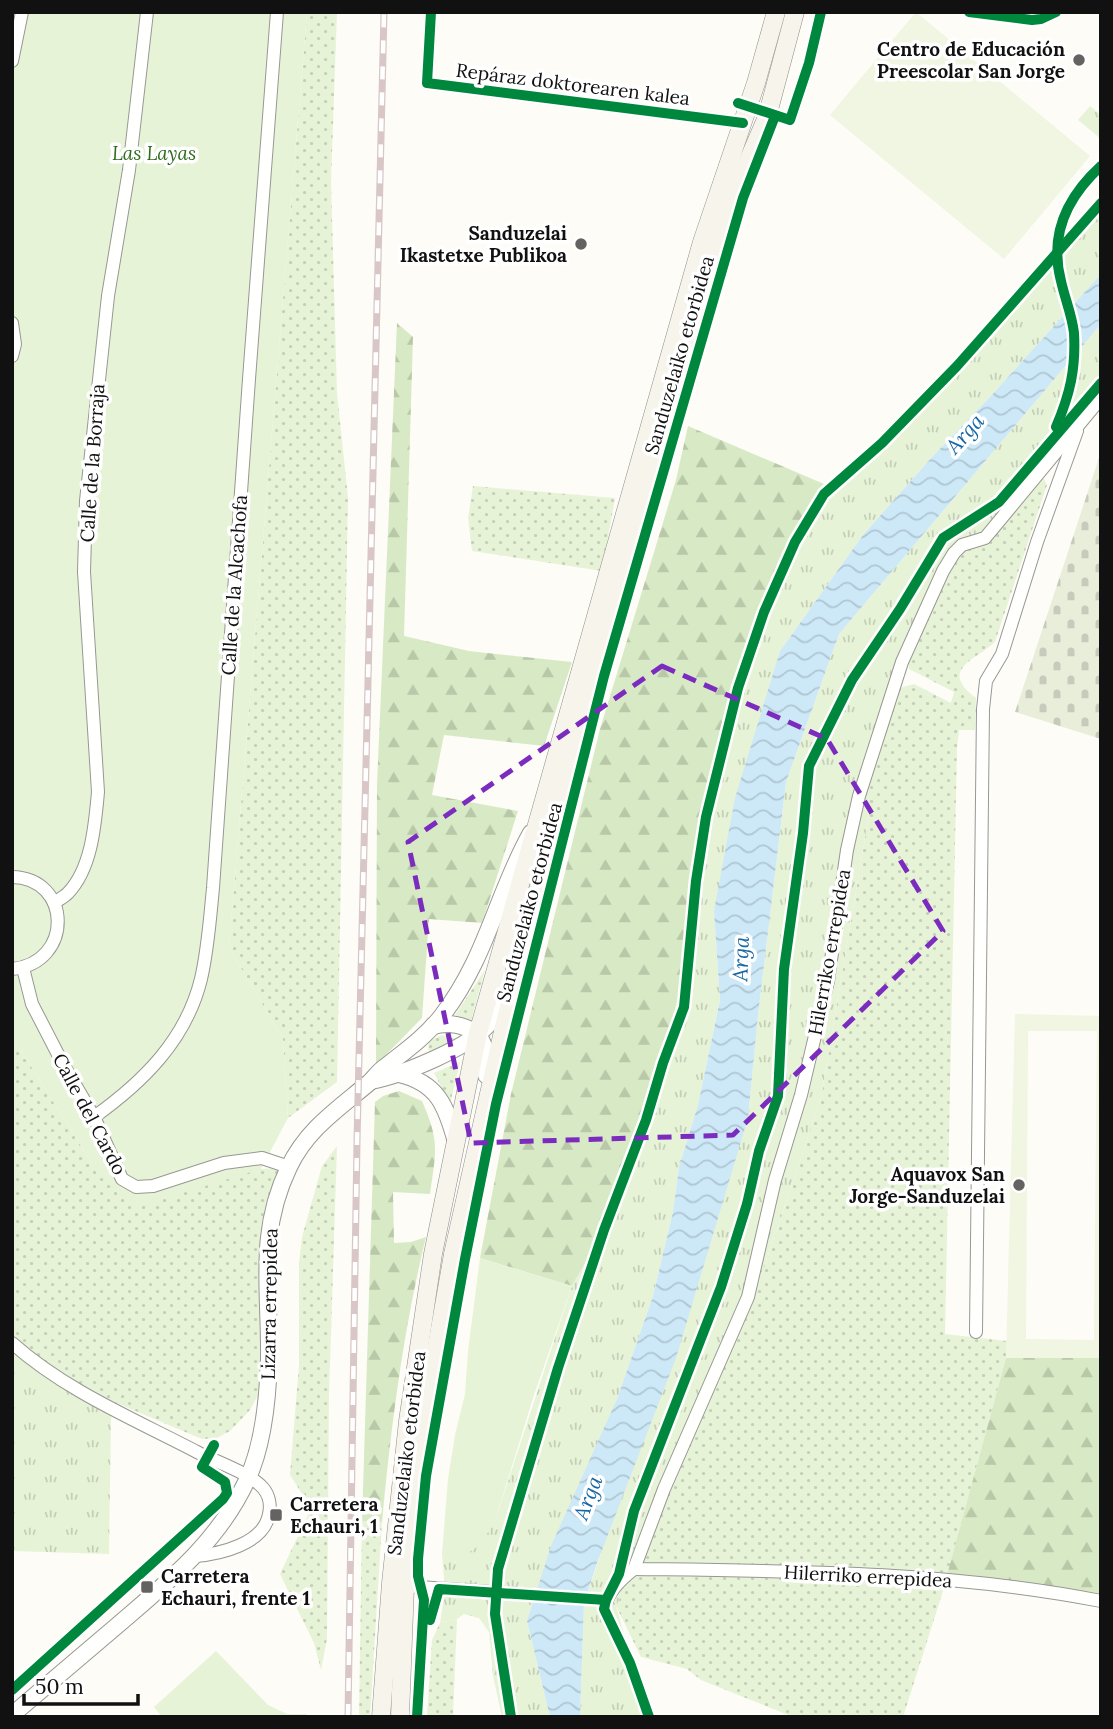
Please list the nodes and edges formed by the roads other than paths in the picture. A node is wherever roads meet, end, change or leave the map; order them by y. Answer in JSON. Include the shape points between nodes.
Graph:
{"nodes":[{"id":1,"x":22,"y":12,"type":"edge"},
{"id":2,"x":148,"y":12,"type":"edge"},
{"id":3,"x":277,"y":12,"type":"edge"},
{"id":4,"x":431,"y":12,"type":"edge"},
{"id":5,"x":776,"y":12,"type":"edge"},
{"id":6,"x":795,"y":12,"type":"edge"},
{"id":7,"x":12,"y":61,"type":"edge"},
{"id":8,"x":743,"y":122,"type":"junction"},
{"id":9,"x":12,"y":323,"type":"edge"},
{"id":10,"x":12,"y":356,"type":"edge"},
{"id":11,"x":1101,"y":398,"type":"edge"},
{"id":12,"x":1081,"y":421,"type":"junction"},
{"id":13,"x":544,"y":828,"type":"junction"},
{"id":14,"x":12,"y":877,"type":"edge"},
{"id":15,"x":54,"y":903,"type":"junction"},
{"id":16,"x":18,"y":968,"type":"edge"},
{"id":17,"x":428,"y":1032,"type":"junction"},
{"id":18,"x":478,"y":1033,"type":"junction"},
{"id":19,"x":424,"y":1062,"type":"junction"},
{"id":20,"x":399,"y":1074,"type":"junction"},
{"id":21,"x":371,"y":1081,"type":"junction"},
{"id":22,"x":432,"y":1088,"type":"junction"},
{"id":23,"x":94,"y":1117,"type":"junction"},
{"id":24,"x":456,"y":1142,"type":"junction"},
{"id":25,"x":289,"y":1167,"type":"junction"},
{"id":26,"x":459,"y":1225,"type":"junction"},
{"id":27,"x":976,"y":1332,"type":"dead end"},
{"id":28,"x":12,"y":1343,"type":"edge"},
{"id":29,"x":248,"y":1478,"type":"junction"},
{"id":30,"x":195,"y":1556,"type":"junction"},
{"id":31,"x":634,"y":1569,"type":"junction"},
{"id":32,"x":398,"y":1584,"type":"junction"},
{"id":33,"x":606,"y":1600,"type":"junction"},
{"id":34,"x":1101,"y":1601,"type":"edge"},
{"id":35,"x":12,"y":1715,"type":"edge"},
{"id":36,"x":381,"y":1717,"type":"edge"},
{"id":37,"x":400,"y":1717,"type":"edge"},
{"id":38,"x":649,"y":1717,"type":"edge"}],
"edges":[{"from":1,"to":7,"type":"street"},
{"from":2,"to":15,"type":"street","name":"Calle de la Borraja","via":[[107,307],[86,501],[85,572],[98,792],[95,824],[83,869],[68,893]]},
{"from":3,"to":23,"type":"street","name":"Calle de la Alcachofa","via":[[206,953],[187,1015],[164,1056],[138,1084]]},
{"from":4,"to":8,"type":"street","name":"Repáraz doktorearen kalea","via":[[427,83]]},
{"from":5,"to":8,"type":"main road","name":"Sanduzelaiko etorbidea"},
{"from":6,"to":13,"type":"main road","name":"Sanduzelaiko etorbidea","via":[[768,113],[718,245]]},
{"from":8,"to":13,"type":"main road","name":"Sanduzelaiko etorbidea","via":[[702,242]]},
{"from":9,"to":10,"type":"street"},
{"from":11,"to":12,"type":"street","name":"Hilerriko errepidea"},
{"from":12,"to":27,"type":"street","name":"Hilerriko errepidea","via":[[1002,654],[986,681]]},
{"from":12,"to":31,"type":"street","name":"Hilerriko errepidea","via":[[985,538],[962,545],[954,553],[902,662],[859,796],[828,981],[748,1297]]},
{"from":13,"to":17,"type":"street","name":"Lizarra errepidea","via":[[514,863],[477,961]]},
{"from":13,"to":18,"type":"main road","name":"Sanduzelaiko etorbidea"},
{"from":13,"to":26,"type":"main road","name":"Sanduzelaiko etorbidea"},
{"from":14,"to":15,"type":"street","via":[[34,882]]},
{"from":15,"to":16,"type":"street","via":[[58,929],[54,942],[36,962]]},
{"from":16,"to":23,"type":"street","name":"Calle del Cardo","via":[[32,1004]]},
{"from":17,"to":18,"type":"street","via":[[442,1023]]},
{"from":17,"to":19,"type":"street"},
{"from":17,"to":21,"type":"street","name":"Lizarra errepidea"},
{"from":18,"to":19,"type":"street","name":"Lizarra errepidea"},
{"from":18,"to":24,"type":"main road","name":"Sanduzelaiko etorbidea"},
{"from":18,"to":26,"type":"street","via":[[489,1057],[462,1180]]},
{"from":19,"to":20,"type":"street","name":"Lizarra errepidea"},
{"from":19,"to":22,"type":"street"},
{"from":20,"to":21,"type":"street","name":"Lizarra errepidea"},
{"from":20,"to":22,"type":"street"},
{"from":21,"to":25,"type":"street","name":"Lizarra errepidea","via":[[314,1128]]},
{"from":22,"to":24,"type":"street","via":[[449,1115]]},
{"from":23,"to":25,"type":"street","name":"Calle del Cardo","via":[[122,1179],[136,1187],[153,1186],[224,1163],[262,1158]]},
{"from":24,"to":32,"type":"main road","name":"Sanduzelaiko etorbidea","via":[[432,1254],[408,1421]]},
{"from":25,"to":29,"type":"street","name":"Lizarra errepidea","via":[[271,1217],[268,1377],[261,1431]]},
{"from":26,"to":32,"type":"main road","name":"Sanduzelaiko etorbidea"},
{"from":28,"to":29,"type":"street","via":[[57,1378]]},
{"from":29,"to":30,"type":"street","name":"Lizarra errepidea","via":[[232,1510]]},
{"from":29,"to":30,"type":"street","via":[[263,1488],[270,1506],[262,1530],[215,1554]]},
{"from":30,"to":35,"type":"street","name":"Lizarra errepidea"},
{"from":31,"to":33,"type":"street","name":"Hilerriko errepidea"},
{"from":31,"to":34,"type":"street","name":"Hilerriko errepidea","via":[[946,1579]]},
{"from":32,"to":33,"type":"street"},
{"from":32,"to":36,"type":"main road"},
{"from":32,"to":37,"type":"main road"},
{"from":33,"to":38,"type":"street","via":[[604,1609]]}]}
